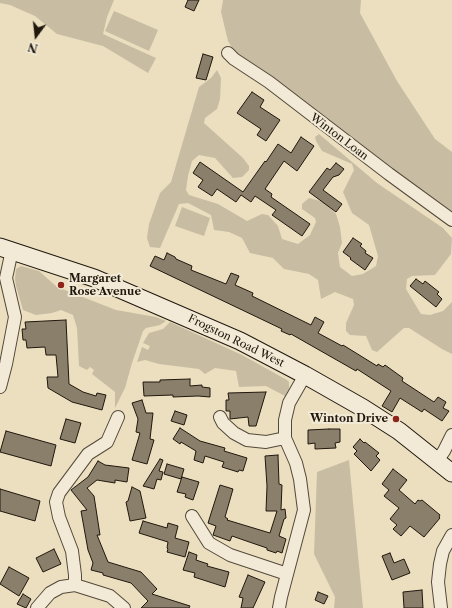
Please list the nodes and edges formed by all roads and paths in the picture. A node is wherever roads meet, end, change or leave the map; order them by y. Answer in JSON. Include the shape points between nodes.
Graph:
{"nodes":[{"id":1,"x":228,"y":53,"type":"dead end"},
{"id":2,"x":452,"y":220,"type":"edge"},
{"id":3,"x":6,"y":248,"type":"edge"},
{"id":4,"x":305,"y":375,"type":"junction"},
{"id":5,"x":0,"y":387,"type":"edge"},
{"id":6,"x":118,"y":417,"type":"dead end"},
{"id":7,"x":220,"y":417,"type":"dead end"},
{"id":8,"x":452,"y":435,"type":"edge"},
{"id":9,"x":284,"y":438,"type":"junction"},
{"id":10,"x":437,"y":461,"type":"junction"},
{"id":11,"x":452,"y":473,"type":"edge"},
{"id":12,"x":192,"y":516,"type":"dead end"},
{"id":13,"x":452,"y":534,"type":"edge"},
{"id":14,"x":287,"y":574,"type":"junction"},
{"id":15,"x":75,"y":585,"type":"junction"},
{"id":16,"x":37,"y":608,"type":"edge"},
{"id":17,"x":124,"y":608,"type":"edge"},
{"id":18,"x":280,"y":608,"type":"edge"},
{"id":19,"x":441,"y":608,"type":"edge"}],
"edges":[{"from":1,"to":2,"type":"street","name":"Winton Loan","via":[[234,60],[269,82]]},
{"from":3,"to":4,"type":"main road","name":"Frogston Road West","via":[[94,278],[240,342]]},
{"from":3,"to":5,"type":"street","via":[[6,278],[15,317]]},
{"from":4,"to":9,"type":"street","via":[[289,403]]},
{"from":4,"to":10,"type":"main road","name":"Frogston Road West","via":[[399,431]]},
{"from":6,"to":15,"type":"street","via":[[107,442],[88,454],[59,493],[56,502],[72,551]]},
{"from":7,"to":9,"type":"street","via":[[234,433],[248,440],[266,442]]},
{"from":8,"to":10,"type":"street"},
{"from":9,"to":14,"type":"street","via":[[299,473],[304,510]]},
{"from":10,"to":11,"type":"main road","name":"Frogston Road West"},
{"from":12,"to":14,"type":"street","via":[[209,543],[230,555]]},
{"from":13,"to":19,"type":"street","via":[[443,551],[440,564],[438,582]]},
{"from":14,"to":18,"type":"street"},
{"from":15,"to":16,"type":"street","via":[[61,587],[50,593]]},
{"from":15,"to":17,"type":"street","via":[[110,596]]}]}
